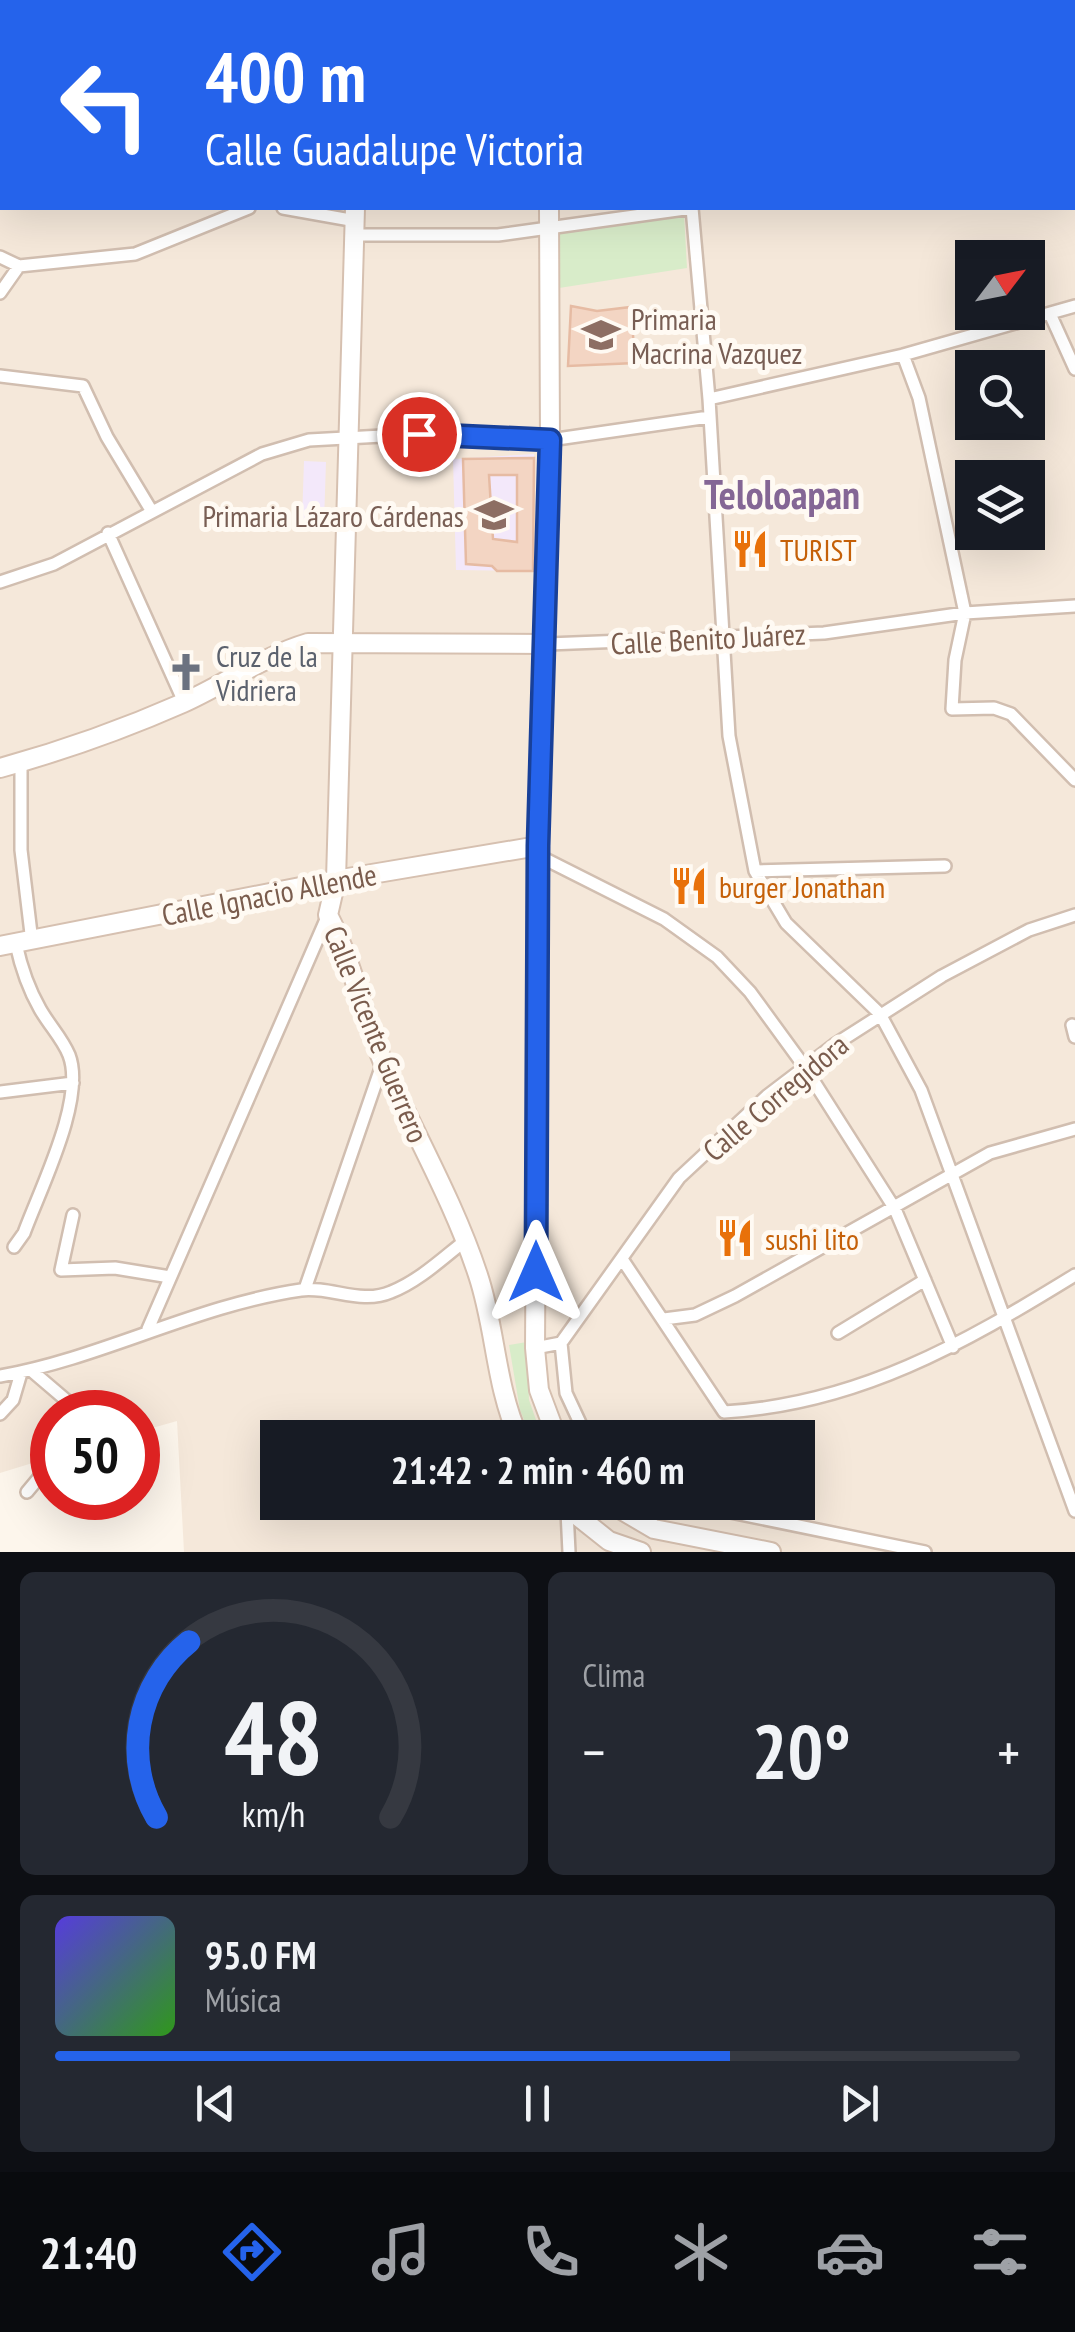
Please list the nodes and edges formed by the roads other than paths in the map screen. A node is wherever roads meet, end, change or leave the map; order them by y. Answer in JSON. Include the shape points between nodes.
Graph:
{"nodes":[{"id":1,"x":244,"y":210,"type":"edge"},
{"id":2,"x":294,"y":210,"type":"edge"},
{"id":3,"x":660,"y":210,"type":"edge"},
{"id":4,"x":692,"y":210,"type":"edge"},
{"id":5,"x":548,"y":217,"type":"edge"},
{"id":6,"x":356,"y":221,"type":"edge"},
{"id":7,"x":0,"y":257,"type":"edge"},
{"id":8,"x":19,"y":266,"type":"junction"},
{"id":9,"x":0,"y":293,"type":"edge"},
{"id":10,"x":1075,"y":306,"type":"edge"},
{"id":11,"x":1050,"y":316,"type":"junction"},
{"id":12,"x":903,"y":355,"type":"junction"},
{"id":13,"x":1075,"y":369,"type":"edge"},
{"id":14,"x":0,"y":376,"type":"edge"},
{"id":15,"x":709,"y":399,"type":"junction"},
{"id":16,"x":709,"y":417,"type":"junction"},
{"id":17,"x":348,"y":434,"type":"junction"},
{"id":18,"x":550,"y":440,"type":"junction"},
{"id":19,"x":151,"y":510,"type":"junction"},
{"id":20,"x":108,"y":534,"type":"junction"},
{"id":21,"x":0,"y":582,"type":"edge"},
{"id":22,"x":1075,"y":606,"type":"edge"},
{"id":23,"x":964,"y":613,"type":"junction"},
{"id":24,"x":339,"y":640,"type":"junction"},
{"id":25,"x":722,"y":640,"type":"junction"},
{"id":26,"x":548,"y":644,"type":"junction"},
{"id":27,"x":184,"y":702,"type":"junction"},
{"id":28,"x":21,"y":762,"type":"junction"},
{"id":29,"x":0,"y":768,"type":"edge"},
{"id":30,"x":1075,"y":780,"type":"edge"},
{"id":31,"x":538,"y":851,"type":"junction"},
{"id":32,"x":944,"y":866,"type":"dead end"},
{"id":33,"x":755,"y":871,"type":"junction"},
{"id":34,"x":336,"y":880,"type":"junction"},
{"id":35,"x":328,"y":915,"type":"junction"},
{"id":36,"x":1075,"y":915,"type":"edge"},
{"id":37,"x":16,"y":944,"type":"edge"},
{"id":38,"x":880,"y":1014,"type":"junction"},
{"id":39,"x":383,"y":1062,"type":"junction"},
{"id":40,"x":804,"y":1066,"type":"junction"},
{"id":41,"x":74,"y":1083,"type":"junction"},
{"id":42,"x":0,"y":1092,"type":"edge"},
{"id":43,"x":1075,"y":1130,"type":"edge"},
{"id":44,"x":953,"y":1172,"type":"junction"},
{"id":45,"x":895,"y":1208,"type":"junction"},
{"id":46,"x":73,"y":1215,"type":"dead end"},
{"id":47,"x":466,"y":1240,"type":"junction"},
{"id":48,"x":14,"y":1247,"type":"dead end"},
{"id":49,"x":622,"y":1260,"type":"junction"},
{"id":50,"x":1075,"y":1275,"type":"edge"},
{"id":51,"x":170,"y":1277,"type":"junction"},
{"id":52,"x":926,"y":1280,"type":"junction"},
{"id":53,"x":304,"y":1289,"type":"junction"},
{"id":54,"x":664,"y":1319,"type":"junction"},
{"id":55,"x":1002,"y":1320,"type":"junction"},
{"id":56,"x":148,"y":1329,"type":"junction"},
{"id":57,"x":838,"y":1333,"type":"dead end"},
{"id":58,"x":560,"y":1342,"type":"junction"},
{"id":59,"x":953,"y":1347,"type":"junction"},
{"id":60,"x":535,"y":1348,"type":"junction"},
{"id":61,"x":26,"y":1372,"type":"junction"},
{"id":62,"x":0,"y":1376,"type":"edge"},
{"id":63,"x":50,"y":1390,"type":"edge"},
{"id":64,"x":0,"y":1414,"type":"edge"},
{"id":65,"x":513,"y":1420,"type":"edge"},
{"id":66,"x":550,"y":1420,"type":"edge"},
{"id":67,"x":579,"y":1420,"type":"edge"},
{"id":68,"x":30,"y":1488,"type":"edge"},
{"id":69,"x":27,"y":1492,"type":"dead end"},
{"id":70,"x":1075,"y":1511,"type":"edge"},
{"id":71,"x":566,"y":1520,"type":"edge"},
{"id":72,"x":582,"y":1520,"type":"edge"},
{"id":73,"x":639,"y":1520,"type":"edge"},
{"id":74,"x":769,"y":1520,"type":"edge"},
{"id":75,"x":570,"y":1552,"type":"edge"},
{"id":76,"x":640,"y":1552,"type":"edge"},
{"id":77,"x":771,"y":1552,"type":"edge"},
{"id":78,"x":925,"y":1552,"type":"edge"}],
"edges":[{"from":1,"to":8,"type":"street","via":[[135,254]]},
{"from":2,"to":6,"type":"street"},
{"from":3,"to":5,"type":"street"},
{"from":4,"to":15,"type":"street"},
{"from":5,"to":6,"type":"street","via":[[498,235]]},
{"from":5,"to":18,"type":"main road"},
{"from":6,"to":17,"type":"main road","name":"Calle Vicente Guerrero"},
{"from":7,"to":8,"type":"street"},
{"from":8,"to":9,"type":"street"},
{"from":10,"to":11,"type":"street"},
{"from":11,"to":12,"type":"street"},
{"from":11,"to":13,"type":"street"},
{"from":12,"to":15,"type":"street"},
{"from":12,"to":23,"type":"street","via":[[919,398]]},
{"from":14,"to":19,"type":"street","via":[[83,386]]},
{"from":15,"to":16,"type":"street"},
{"from":16,"to":18,"type":"street"},
{"from":16,"to":25,"type":"street"},
{"from":17,"to":18,"type":"street"},
{"from":17,"to":19,"type":"street","via":[[262,454]]},
{"from":17,"to":24,"type":"main road","name":"Calle Vicente Guerrero"},
{"from":18,"to":26,"type":"main road"},
{"from":19,"to":20,"type":"street"},
{"from":20,"to":21,"type":"street","via":[[54,564]]},
{"from":20,"to":27,"type":"street"},
{"from":22,"to":23,"type":"street","name":"Calle Benito Juárez"},
{"from":23,"to":25,"type":"street","name":"Calle Benito Juárez"},
{"from":23,"to":30,"type":"street","via":[[952,709],[1011,714]]},
{"from":24,"to":26,"type":"main road","name":"Calle Benito Juárez"},
{"from":24,"to":27,"type":"main road","name":"Calle Benito Juárez","via":[[284,650]]},
{"from":24,"to":34,"type":"main road","name":"Calle Vicente Guerrero"},
{"from":25,"to":26,"type":"street","name":"Calle Benito Juárez"},
{"from":25,"to":33,"type":"street","via":[[729,736]]},
{"from":26,"to":31,"type":"main road"},
{"from":27,"to":28,"type":"main road","name":"Calle Benito Juárez"},
{"from":28,"to":29,"type":"main road","name":"Calle Benito Juárez"},
{"from":28,"to":37,"type":"street"},
{"from":31,"to":34,"type":"main road","name":"Calle Ignacio Allende"},
{"from":31,"to":40,"type":"street","via":[[664,918],[717,957]]},
{"from":31,"to":60,"type":"main road"},
{"from":32,"to":33,"type":"street"},
{"from":33,"to":38,"type":"street","via":[[786,923]]},
{"from":34,"to":35,"type":"main road","name":"Calle Vicente Guerrero"},
{"from":34,"to":37,"type":"main road","name":"Calle Ignacio Allende"},
{"from":35,"to":39,"type":"main road","name":"Calle Vicente Guerrero"},
{"from":35,"to":51,"type":"street"},
{"from":36,"to":38,"type":"street","name":"Calle Corregidora","via":[[986,951]]},
{"from":37,"to":41,"type":"street","via":[[34,998],[69,1056]]},
{"from":38,"to":40,"type":"street","name":"Calle Corregidora"},
{"from":38,"to":44,"type":"street","via":[[921,1090]]},
{"from":39,"to":47,"type":"main road","name":"Calle Vicente Guerrero"},
{"from":39,"to":53,"type":"street"},
{"from":40,"to":45,"type":"street"},
{"from":40,"to":49,"type":"street","name":"Calle Corregidora","via":[[679,1178]]},
{"from":41,"to":42,"type":"street"},
{"from":41,"to":48,"type":"street","via":[[62,1132]]},
{"from":43,"to":44,"type":"street","via":[[990,1153]]},
{"from":44,"to":45,"type":"street"},
{"from":44,"to":55,"type":"street"},
{"from":45,"to":52,"type":"street"},
{"from":45,"to":54,"type":"street","via":[[695,1316]]},
{"from":46,"to":51,"type":"street","via":[[61,1270],[129,1268]]},
{"from":47,"to":53,"type":"street","via":[[391,1292],[371,1298]]},
{"from":47,"to":65,"type":"main road","name":"Calle Vicente Guerrero"},
{"from":49,"to":54,"type":"street"},
{"from":49,"to":58,"type":"street","name":"Calle Corregidora"},
{"from":50,"to":55,"type":"street"},
{"from":51,"to":56,"type":"street"},
{"from":52,"to":57,"type":"street"},
{"from":52,"to":59,"type":"street"},
{"from":53,"to":56,"type":"street"},
{"from":54,"to":59,"type":"street","via":[[724,1412],[811,1403]]},
{"from":55,"to":59,"type":"street"},
{"from":55,"to":70,"type":"street"},
{"from":56,"to":61,"type":"street"},
{"from":58,"to":60,"type":"street"},
{"from":58,"to":67,"type":"street","via":[[566,1393]]},
{"from":60,"to":66,"type":"main road"},
{"from":61,"to":62,"type":"street"},
{"from":61,"to":63,"type":"street"},
{"from":61,"to":64,"type":"street"},
{"from":68,"to":69,"type":"street"},
{"from":71,"to":75,"type":"street"},
{"from":72,"to":76,"type":"main road","via":[[609,1541]]},
{"from":73,"to":77,"type":"main road","via":[[654,1529]]},
{"from":74,"to":78,"type":"street"}]}
